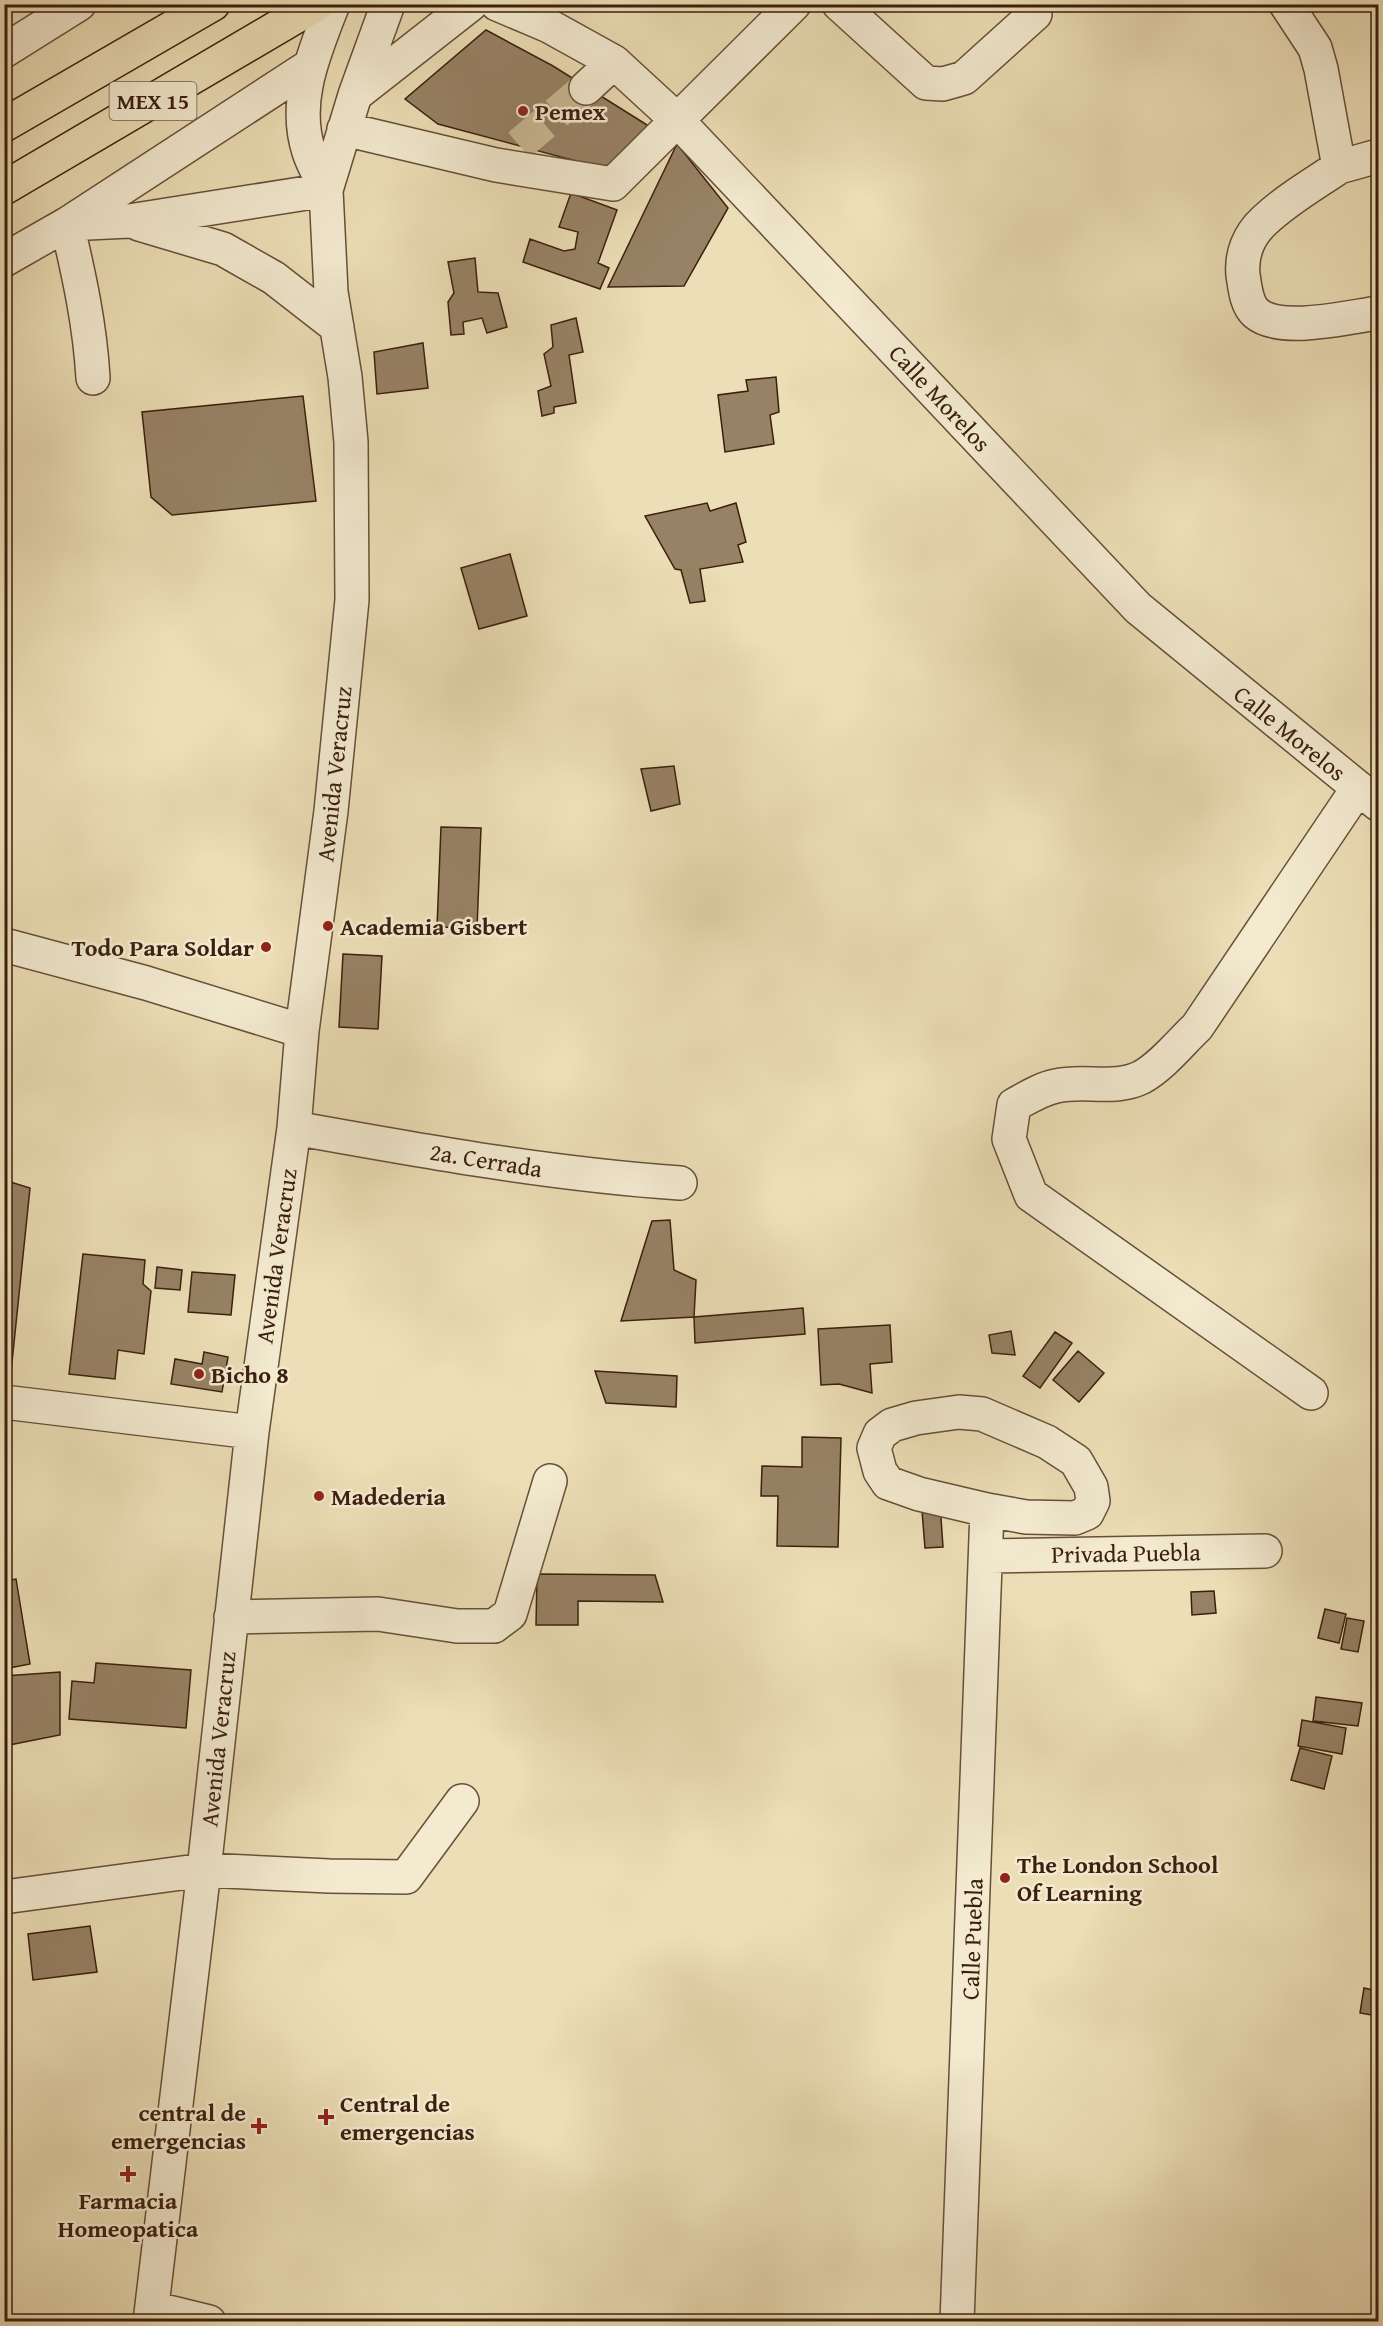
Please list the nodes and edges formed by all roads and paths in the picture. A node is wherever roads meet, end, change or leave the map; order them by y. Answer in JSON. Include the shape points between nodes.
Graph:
{"nodes":[{"id":1,"x":213,"y":4,"type":"edge"},
{"id":2,"x":333,"y":4,"type":"edge"},
{"id":3,"x":387,"y":4,"type":"edge"},
{"id":4,"x":471,"y":4,"type":"edge"},
{"id":5,"x":497,"y":4,"type":"edge"},
{"id":6,"x":794,"y":4,"type":"edge"},
{"id":7,"x":839,"y":4,"type":"edge"},
{"id":8,"x":1286,"y":4,"type":"edge"},
{"id":9,"x":70,"y":7,"type":"edge"},
{"id":10,"x":309,"y":9,"type":"edge"},
{"id":11,"x":1035,"y":14,"type":"dead end"},
{"id":12,"x":4,"y":51,"type":"edge"},
{"id":13,"x":614,"y":62,"type":"junction"},
{"id":14,"x":308,"y":68,"type":"junction"},
{"id":15,"x":586,"y":88,"type":"tunnel mouth"},
{"id":16,"x":355,"y":95,"type":"junction"},
{"id":17,"x":678,"y":120,"type":"junction"},
{"id":18,"x":4,"y":124,"type":"edge"},
{"id":19,"x":344,"y":129,"type":"junction"},
{"id":20,"x":1378,"y":156,"type":"edge"},
{"id":21,"x":1339,"y":167,"type":"junction"},
{"id":22,"x":4,"y":188,"type":"edge"},
{"id":23,"x":326,"y":190,"type":"junction"},
{"id":24,"x":129,"y":221,"type":"junction"},
{"id":25,"x":67,"y":224,"type":"junction"},
{"id":26,"x":4,"y":260,"type":"edge"},
{"id":27,"x":1378,"y":313,"type":"edge"},
{"id":28,"x":338,"y":327,"type":"junction"},
{"id":29,"x":93,"y":378,"type":"dead end"},
{"id":30,"x":1368,"y":796,"type":"edge"},
{"id":31,"x":4,"y":945,"type":"edge"},
{"id":32,"x":302,"y":1031,"type":"junction"},
{"id":33,"x":294,"y":1128,"type":"junction"},
{"id":34,"x":680,"y":1183,"type":"dead end"},
{"id":35,"x":1311,"y":1394,"type":"dead end"},
{"id":36,"x":4,"y":1402,"type":"edge"},
{"id":37,"x":252,"y":1432,"type":"junction"},
{"id":38,"x":550,"y":1481,"type":"dead end"},
{"id":39,"x":987,"y":1510,"type":"junction"},
{"id":40,"x":1265,"y":1551,"type":"dead end"},
{"id":41,"x":987,"y":1556,"type":"junction"},
{"id":42,"x":231,"y":1617,"type":"junction"},
{"id":43,"x":462,"y":1801,"type":"dead end"},
{"id":44,"x":204,"y":1870,"type":"junction"},
{"id":45,"x":4,"y":1897,"type":"edge"},
{"id":46,"x":142,"y":2317,"type":"edge"},
{"id":47,"x":209,"y":2322,"type":"edge"},
{"id":48,"x":957,"y":2322,"type":"edge"}],
"edges":[{"from":1,"to":18,"type":"main road","number":"MEX 15"},
{"from":2,"to":14,"type":"street","name":"Avenida Veracruz"},
{"from":3,"to":16,"type":"street","name":"Avenida Veracruz"},
{"from":4,"to":16,"type":"street"},
{"from":5,"to":13,"type":"street","name":"Calle Morelos","via":[[549,26]]},
{"from":6,"to":17,"type":"street"},
{"from":7,"to":11,"type":"street","via":[[926,83],[943,84],[964,78]]},
{"from":8,"to":21,"type":"street","via":[[1315,48]]},
{"from":9,"to":12,"type":"street"},
{"from":10,"to":22,"type":"main road","number":"MEX 15"},
{"from":13,"to":15,"type":"street"},
{"from":13,"to":17,"type":"street","name":"Calle Morelos"},
{"from":14,"to":23,"type":"street","name":"Avenida Veracruz","via":[[302,112],[308,151]]},
{"from":14,"to":25,"type":"street"},
{"from":16,"to":19,"type":"street","name":"Avenida Veracruz"},
{"from":17,"to":19,"type":"street","via":[[613,184],[507,155]]},
{"from":17,"to":30,"type":"street","name":"Calle Morelos","via":[[1138,608]]},
{"from":19,"to":23,"type":"street","name":"Avenida Veracruz"},
{"from":20,"to":21,"type":"street"},
{"from":21,"to":27,"type":"street","via":[[1263,222],[1249,240],[1243,253],[1246,296],[1255,313],[1271,321],[1297,323]]},
{"from":23,"to":24,"type":"street"},
{"from":23,"to":28,"type":"street","name":"Avenida Veracruz","via":[[331,292]]},
{"from":24,"to":25,"type":"street"},
{"from":24,"to":28,"type":"street","via":[[223,249],[274,278]]},
{"from":25,"to":26,"type":"street"},
{"from":25,"to":29,"type":"street","via":[[83,291]]},
{"from":28,"to":32,"type":"street","name":"Avenida Veracruz","via":[[351,442],[352,600],[331,811]]},
{"from":30,"to":35,"type":"street","via":[[1197,1027],[1171,1053],[1142,1077],[1113,1085],[1056,1085],[1037,1092],[1014,1106],[1009,1139],[1031,1195]]},
{"from":31,"to":32,"type":"street"},
{"from":32,"to":33,"type":"street","name":"Avenida Veracruz"},
{"from":33,"to":34,"type":"street","name":"2a. Cerrada","via":[[469,1159]]},
{"from":33,"to":37,"type":"street","name":"Avenida Veracruz"},
{"from":36,"to":37,"type":"street"},
{"from":37,"to":42,"type":"street","name":"Avenida Veracruz"},
{"from":38,"to":42,"type":"street","via":[[510,1614],[494,1626],[457,1626],[378,1614]]},
{"from":39,"to":39,"type":"street","via":[[1026,1517],[1075,1518],[1087,1513],[1093,1501],[1091,1487],[1076,1461],[1047,1442],[982,1414],[959,1412],[916,1418],[892,1425],[880,1434],[874,1448],[888,1483]]},
{"from":39,"to":41,"type":"street","name":"Calle Puebla"},
{"from":40,"to":41,"type":"street","name":"Privada Puebla"},
{"from":41,"to":48,"type":"street","name":"Calle Puebla"},
{"from":42,"to":44,"type":"street","name":"Avenida Veracruz"},
{"from":43,"to":44,"type":"street","via":[[406,1877]]},
{"from":44,"to":45,"type":"street"},
{"from":44,"to":46,"type":"street","name":"Avenida Veracruz"},
{"from":46,"to":47,"type":"street"}]}
